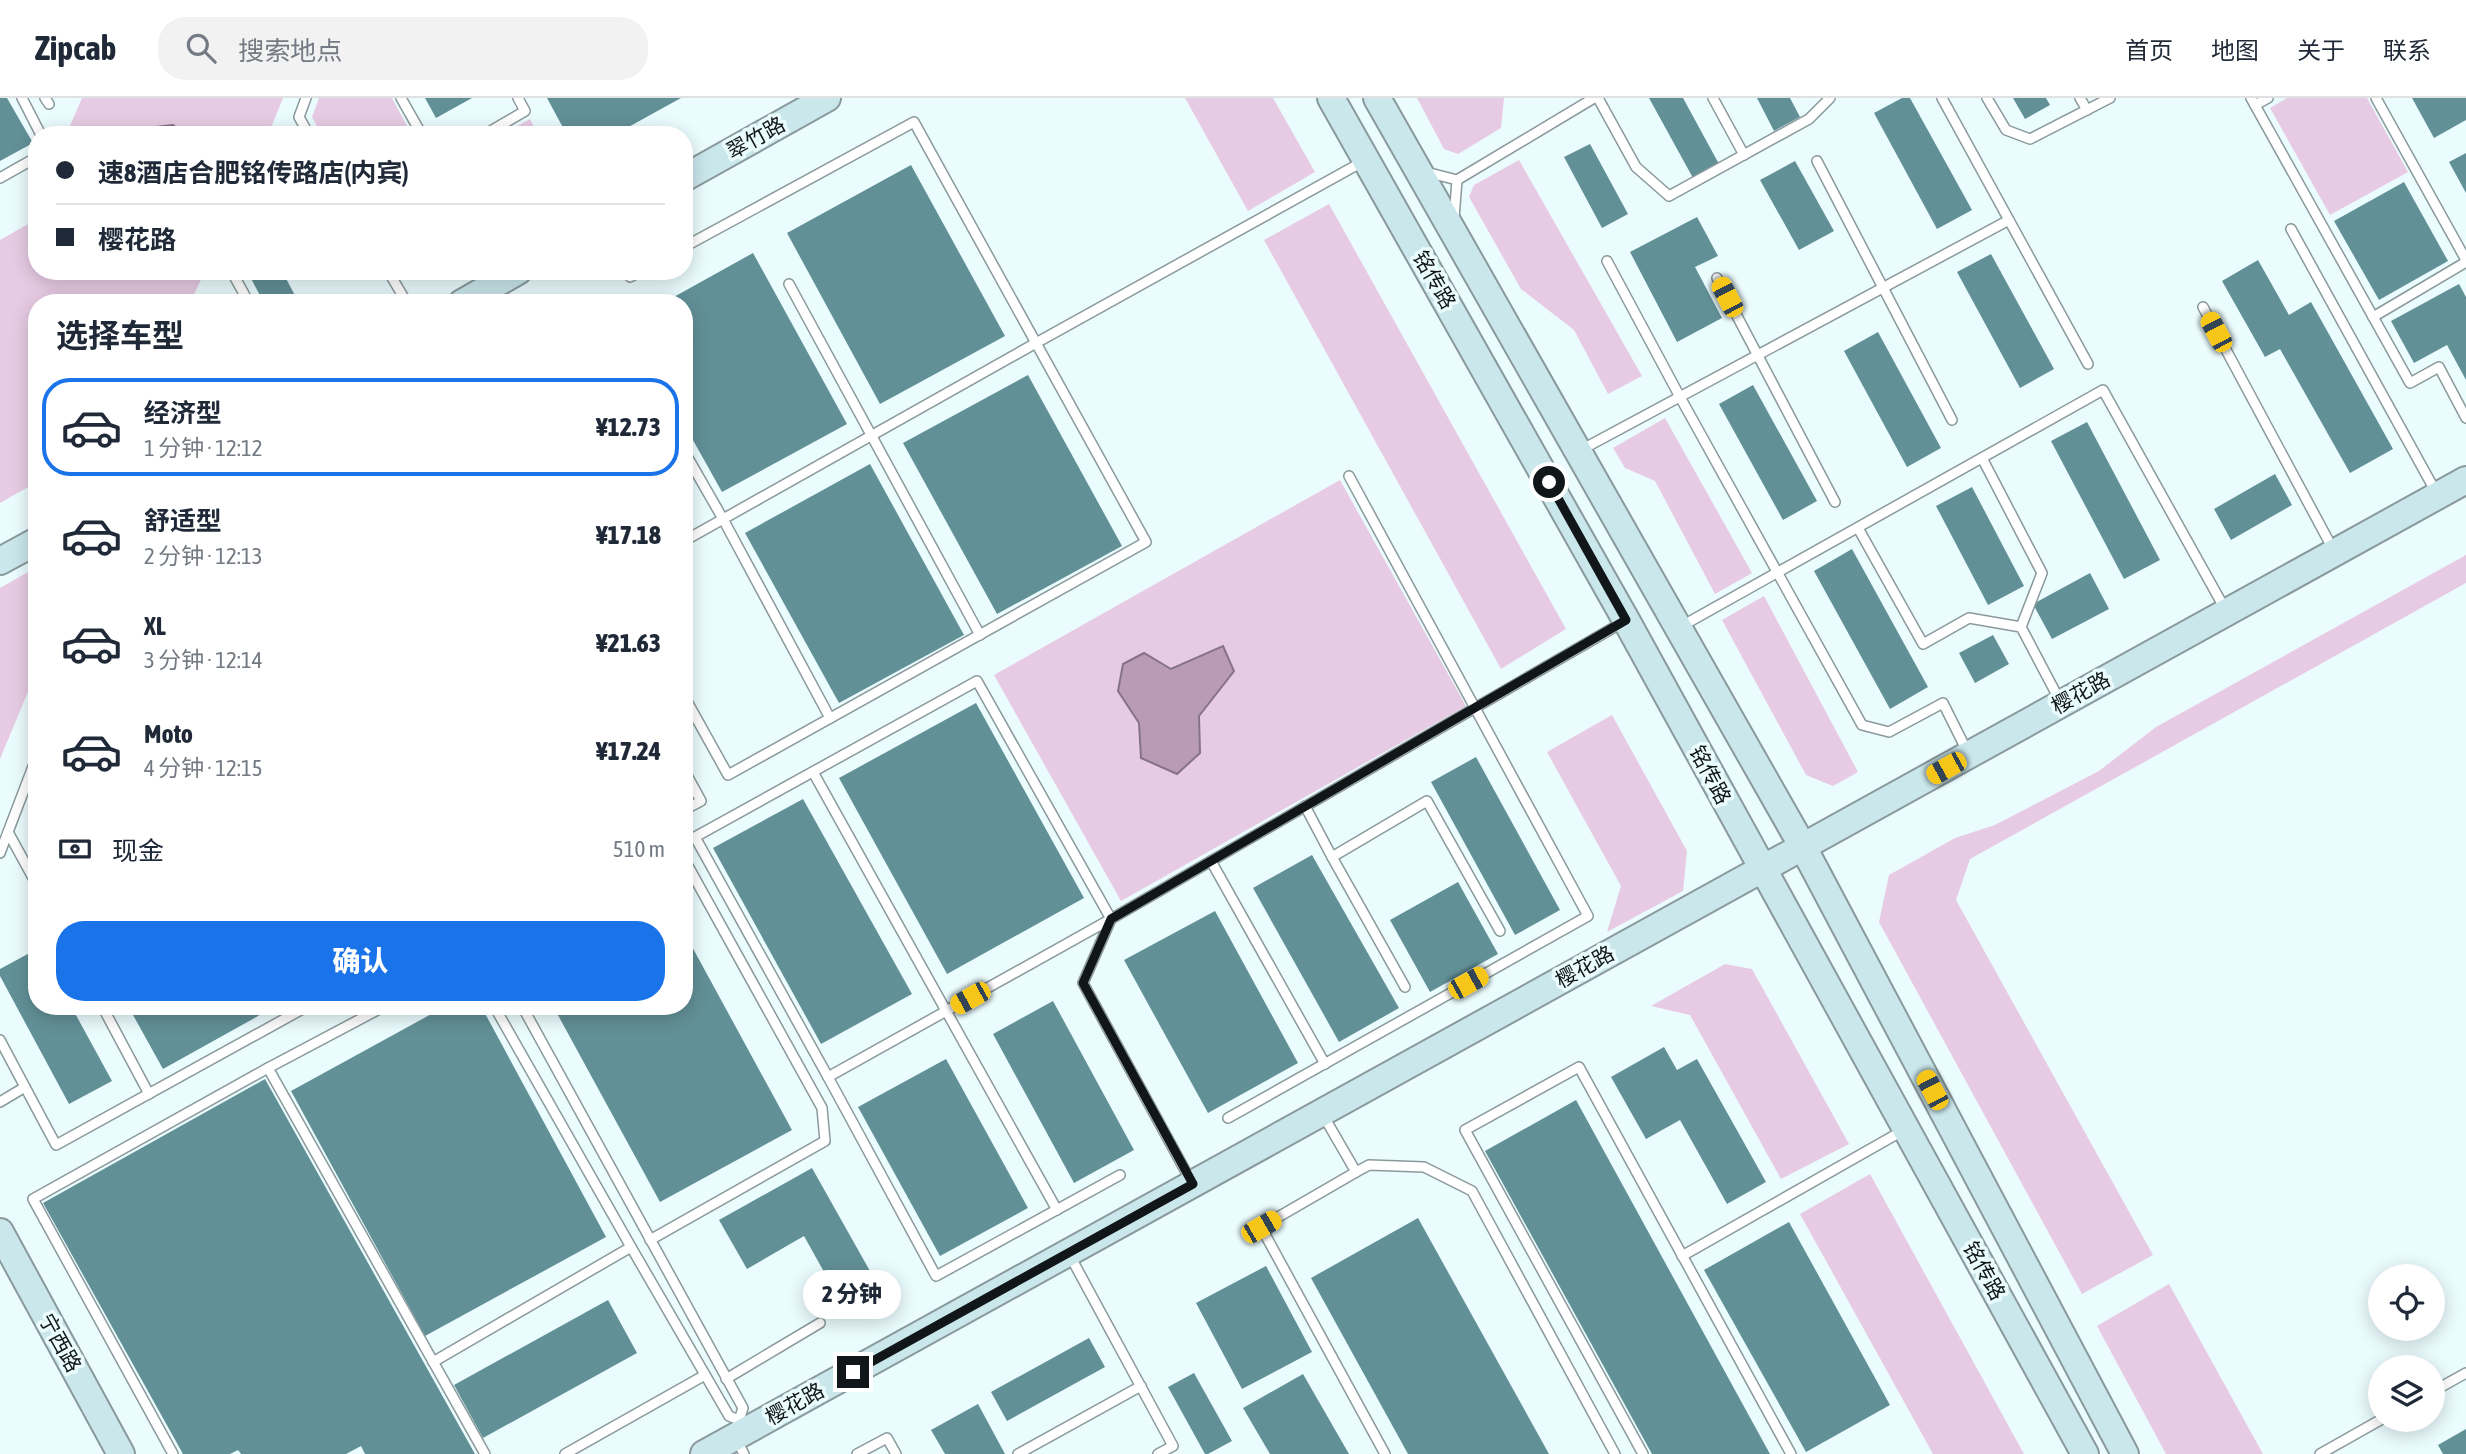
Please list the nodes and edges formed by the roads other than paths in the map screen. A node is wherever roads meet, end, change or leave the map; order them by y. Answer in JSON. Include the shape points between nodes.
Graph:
{"nodes":[{"id":1,"x":22,"y":98,"type":"edge"},
{"id":2,"x":306,"y":98,"type":"edge"},
{"id":3,"x":401,"y":98,"type":"edge"},
{"id":4,"x":518,"y":98,"type":"edge"},
{"id":5,"x":827,"y":98,"type":"edge"},
{"id":6,"x":1331,"y":98,"type":"edge"},
{"id":7,"x":1377,"y":98,"type":"edge"},
{"id":8,"x":1596,"y":98,"type":"edge"},
{"id":9,"x":1713,"y":98,"type":"edge"},
{"id":10,"x":1815,"y":98,"type":"edge"},
{"id":11,"x":1830,"y":98,"type":"edge"},
{"id":12,"x":1942,"y":98,"type":"edge"},
{"id":13,"x":1987,"y":98,"type":"edge"},
{"id":14,"x":2080,"y":98,"type":"edge"},
{"id":15,"x":2110,"y":98,"type":"edge"},
{"id":16,"x":2268,"y":98,"type":"edge"},
{"id":17,"x":2376,"y":98,"type":"edge"},
{"id":18,"x":2253,"y":102,"type":"edge"},
{"id":19,"x":1821,"y":107,"type":"junction"},
{"id":20,"x":2087,"y":110,"type":"junction"},
{"id":21,"x":36,"y":126,"type":"edge"},
{"id":22,"x":304,"y":126,"type":"edge"},
{"id":23,"x":417,"y":126,"type":"edge"},
{"id":24,"x":499,"y":126,"type":"edge"},
{"id":25,"x":1744,"y":155,"type":"junction"},
{"id":26,"x":1366,"y":160,"type":"junction"},
{"id":27,"x":1817,"y":160,"type":"dead end"},
{"id":28,"x":28,"y":162,"type":"edge"},
{"id":29,"x":1418,"y":171,"type":"junction"},
{"id":30,"x":693,"y":173,"type":"edge"},
{"id":31,"x":0,"y":178,"type":"edge"},
{"id":32,"x":1457,"y":180,"type":"junction"},
{"id":33,"x":2009,"y":220,"type":"junction"},
{"id":34,"x":2291,"y":229,"type":"dead end"},
{"id":35,"x":1453,"y":231,"type":"junction"},
{"id":36,"x":693,"y":242,"type":"edge"},
{"id":37,"x":1607,"y":261,"type":"dead end"},
{"id":38,"x":2466,"y":261,"type":"edge"},
{"id":39,"x":1717,"y":278,"type":"dead end"},
{"id":40,"x":502,"y":280,"type":"edge"},
{"id":41,"x":789,"y":284,"type":"dead end"},
{"id":42,"x":1883,"y":288,"type":"junction"},
{"id":43,"x":478,"y":294,"type":"edge"},
{"id":44,"x":2203,"y":307,"type":"dead end"},
{"id":45,"x":2373,"y":317,"type":"junction"},
{"id":46,"x":1036,"y":343,"type":"junction"},
{"id":47,"x":1758,"y":355,"type":"junction"},
{"id":48,"x":2088,"y":364,"type":"dead end"},
{"id":49,"x":1680,"y":397,"type":"junction"},
{"id":50,"x":2466,"y":418,"type":"edge"},
{"id":51,"x":1952,"y":420,"type":"dead end"},
{"id":52,"x":870,"y":436,"type":"junction"},
{"id":53,"x":1578,"y":451,"type":"junction"},
{"id":54,"x":1982,"y":458,"type":"junction"},
{"id":55,"x":693,"y":467,"type":"edge"},
{"id":56,"x":1349,"y":476,"type":"dead end"},
{"id":57,"x":2466,"y":480,"type":"edge"},
{"id":58,"x":2438,"y":496,"type":"junction"},
{"id":59,"x":1835,"y":502,"type":"dead end"},
{"id":60,"x":723,"y":519,"type":"junction"},
{"id":61,"x":1858,"y":527,"type":"junction"},
{"id":62,"x":693,"y":536,"type":"edge"},
{"id":63,"x":28,"y":546,"type":"edge"},
{"id":64,"x":2335,"y":552,"type":"junction"},
{"id":65,"x":0,"y":561,"type":"edge"},
{"id":66,"x":1777,"y":573,"type":"junction"},
{"id":67,"x":2227,"y":612,"type":"junction"},
{"id":68,"x":1626,"y":620,"type":"junction"},
{"id":69,"x":2021,"y":627,"type":"junction"},
{"id":70,"x":1679,"y":628,"type":"junction"},
{"id":71,"x":980,"y":635,"type":"junction"},
{"id":72,"x":2062,"y":704,"type":"junction"},
{"id":73,"x":1476,"y":707,"type":"junction"},
{"id":74,"x":693,"y":712,"type":"edge"},
{"id":75,"x":830,"y":718,"type":"junction"},
{"id":76,"x":1969,"y":755,"type":"junction"},
{"id":77,"x":813,"y":772,"type":"junction"},
{"id":78,"x":28,"y":780,"type":"edge"},
{"id":79,"x":693,"y":786,"type":"edge"},
{"id":80,"x":693,"y":805,"type":"edge"},
{"id":81,"x":1305,"y":806,"type":"junction"},
{"id":82,"x":8,"y":832,"type":"junction"},
{"id":83,"x":1803,"y":847,"type":"junction"},
{"id":84,"x":0,"y":853,"type":"edge"},
{"id":85,"x":1332,"y":857,"type":"junction"},
{"id":86,"x":1211,"y":861,"type":"junction"},
{"id":87,"x":28,"y":869,"type":"edge"},
{"id":88,"x":1762,"y":869,"type":"junction"},
{"id":89,"x":693,"y":875,"type":"edge"},
{"id":90,"x":1111,"y":919,"type":"junction"},
{"id":91,"x":1500,"y":931,"type":"dead end"},
{"id":92,"x":1405,"y":987,"type":"dead end"},
{"id":93,"x":947,"y":1011,"type":"junction"},
{"id":94,"x":107,"y":1015,"type":"edge"},
{"id":95,"x":292,"y":1015,"type":"edge"},
{"id":96,"x":368,"y":1015,"type":"edge"},
{"id":97,"x":499,"y":1015,"type":"edge"},
{"id":98,"x":527,"y":1015,"type":"edge"},
{"id":99,"x":0,"y":1040,"type":"edge"},
{"id":100,"x":1325,"y":1064,"type":"junction"},
{"id":101,"x":268,"y":1068,"type":"junction"},
{"id":102,"x":828,"y":1077,"type":"junction"},
{"id":103,"x":25,"y":1087,"type":"junction"},
{"id":104,"x":149,"y":1094,"type":"junction"},
{"id":105,"x":0,"y":1102,"type":"edge"},
{"id":106,"x":1322,"y":1112,"type":"junction"},
{"id":107,"x":1228,"y":1118,"type":"dead end"},
{"id":108,"x":1905,"y":1129,"type":"junction"},
{"id":109,"x":1356,"y":1172,"type":"junction"},
{"id":110,"x":1120,"y":1175,"type":"dead end"},
{"id":111,"x":1193,"y":1184,"type":"junction"},
{"id":112,"x":1057,"y":1210,"type":"junction"},
{"id":113,"x":0,"y":1232,"type":"edge"},
{"id":114,"x":650,"y":1240,"type":"junction"},
{"id":115,"x":631,"y":1247,"type":"junction"},
{"id":116,"x":1068,"y":1253,"type":"junction"},
{"id":117,"x":1682,"y":1256,"type":"junction"},
{"id":118,"x":820,"y":1323,"type":"dead end"},
{"id":119,"x":433,"y":1362,"type":"junction"},
{"id":120,"x":2466,"y":1373,"type":"edge"},
{"id":121,"x":705,"y":1375,"type":"junction"},
{"id":122,"x":726,"y":1378,"type":"junction"},
{"id":123,"x":2445,"y":1385,"type":"edge"},
{"id":124,"x":1141,"y":1386,"type":"junction"},
{"id":125,"x":2368,"y":1427,"type":"edge"},
{"id":126,"x":741,"y":1435,"type":"edge"},
{"id":127,"x":121,"y":1454,"type":"edge"},
{"id":128,"x":173,"y":1454,"type":"edge"},
{"id":129,"x":485,"y":1454,"type":"edge"},
{"id":130,"x":565,"y":1454,"type":"edge"},
{"id":131,"x":704,"y":1454,"type":"edge"},
{"id":132,"x":858,"y":1454,"type":"edge"},
{"id":133,"x":896,"y":1454,"type":"edge"},
{"id":134,"x":1018,"y":1454,"type":"edge"},
{"id":135,"x":1158,"y":1454,"type":"edge"},
{"id":136,"x":1385,"y":1454,"type":"edge"},
{"id":137,"x":1615,"y":1454,"type":"edge"},
{"id":138,"x":1643,"y":1454,"type":"edge"},
{"id":139,"x":1791,"y":1454,"type":"edge"},
{"id":140,"x":2085,"y":1454,"type":"edge"},
{"id":141,"x":2125,"y":1454,"type":"edge"},
{"id":142,"x":2320,"y":1454,"type":"edge"}],
"edges":[{"from":1,"to":21,"type":"lane"},
{"from":2,"to":22,"type":"lane","via":[[299,117]]},
{"from":3,"to":23,"type":"lane"},
{"from":4,"to":24,"type":"lane","via":[[525,111]]},
{"from":5,"to":30,"type":"main road","name":"翠竹路"},
{"from":6,"to":26,"type":"main road","name":"铭传路"},
{"from":7,"to":29,"type":"main road","name":"铭传路"},
{"from":8,"to":25,"type":"lane","via":[[1636,167],[1669,196]]},
{"from":8,"to":32,"type":"lane"},
{"from":9,"to":25,"type":"lane"},
{"from":10,"to":19,"type":"lane"},
{"from":11,"to":19,"type":"lane"},
{"from":12,"to":33,"type":"lane"},
{"from":13,"to":20,"type":"lane","via":[[2007,130],[2030,139]]},
{"from":14,"to":20,"type":"lane"},
{"from":15,"to":20,"type":"lane"},
{"from":16,"to":18,"type":"lane"},
{"from":17,"to":38,"type":"lane"},
{"from":18,"to":45,"type":"lane"},
{"from":19,"to":25,"type":"lane","via":[[1809,119]]},
{"from":26,"to":46,"type":"lane"},
{"from":26,"to":68,"type":"main road","name":"铭传路"},
{"from":27,"to":42,"type":"lane"},
{"from":28,"to":31,"type":"lane"},
{"from":29,"to":32,"type":"lane"},
{"from":29,"to":35,"type":"main road","name":"铭传路"},
{"from":32,"to":35,"type":"lane"},
{"from":33,"to":42,"type":"lane"},
{"from":33,"to":48,"type":"lane"},
{"from":34,"to":58,"type":"lane"},
{"from":35,"to":53,"type":"main road","name":"铭传路"},
{"from":36,"to":46,"type":"lane","via":[[914,121]]},
{"from":37,"to":49,"type":"lane"},
{"from":38,"to":45,"type":"lane"},
{"from":39,"to":47,"type":"lane"},
{"from":40,"to":43,"type":"main road"},
{"from":41,"to":52,"type":"lane"},
{"from":42,"to":47,"type":"lane"},
{"from":42,"to":51,"type":"lane"},
{"from":44,"to":64,"type":"lane"},
{"from":45,"to":50,"type":"lane","via":[[2410,383],[2440,367]]},
{"from":46,"to":52,"type":"lane"},
{"from":46,"to":71,"type":"lane","via":[[1146,542]]},
{"from":47,"to":49,"type":"lane"},
{"from":47,"to":59,"type":"lane"},
{"from":49,"to":53,"type":"lane"},
{"from":49,"to":66,"type":"lane"},
{"from":52,"to":60,"type":"lane"},
{"from":52,"to":71,"type":"lane"},
{"from":53,"to":70,"type":"main road","name":"铭传路"},
{"from":54,"to":61,"type":"lane"},
{"from":54,"to":67,"type":"lane","via":[[2104,390]]},
{"from":54,"to":69,"type":"lane","via":[[2042,573]]},
{"from":55,"to":60,"type":"lane"},
{"from":56,"to":73,"type":"lane"},
{"from":57,"to":58,"type":"main road","name":"樱花路"},
{"from":58,"to":64,"type":"main road","name":"樱花路"},
{"from":60,"to":62,"type":"lane"},
{"from":60,"to":75,"type":"lane"},
{"from":61,"to":66,"type":"lane"},
{"from":61,"to":69,"type":"lane","via":[[1923,645],[1969,618]]},
{"from":63,"to":65,"type":"main road"},
{"from":64,"to":67,"type":"main road","name":"樱花路"},
{"from":66,"to":70,"type":"lane"},
{"from":66,"to":76,"type":"lane","via":[[1863,725],[1889,732],[1943,704]]},
{"from":67,"to":72,"type":"main road","name":"樱花路"},
{"from":68,"to":73,"type":"lane"},
{"from":68,"to":88,"type":"main road","name":"铭传路"},
{"from":69,"to":72,"type":"lane"},
{"from":70,"to":83,"type":"main road","name":"铭传路"},
{"from":71,"to":75,"type":"lane"},
{"from":72,"to":76,"type":"main road","name":"樱花路"},
{"from":73,"to":81,"type":"lane"},
{"from":73,"to":100,"type":"lane","via":[[1588,916]]},
{"from":74,"to":75,"type":"lane","via":[[728,775]]},
{"from":76,"to":83,"type":"main road","name":"樱花路"},
{"from":77,"to":90,"type":"lane","via":[[978,681]]},
{"from":77,"to":93,"type":"lane"},
{"from":77,"to":102,"type":"lane","via":[[695,837]]},
{"from":78,"to":82,"type":"lane"},
{"from":79,"to":80,"type":"lane","via":[[701,801]]},
{"from":81,"to":85,"type":"lane"},
{"from":81,"to":86,"type":"lane"},
{"from":82,"to":84,"type":"lane"},
{"from":82,"to":87,"type":"lane"},
{"from":83,"to":88,"type":"main road","name":"樱花路"},
{"from":83,"to":141,"type":"main road","name":"铭传路"},
{"from":85,"to":91,"type":"lane","via":[[1427,802]]},
{"from":85,"to":92,"type":"lane"},
{"from":86,"to":90,"type":"lane"},
{"from":86,"to":100,"type":"lane"},
{"from":88,"to":106,"type":"main road","name":"樱花路"},
{"from":88,"to":108,"type":"main road","name":"铭传路"},
{"from":89,"to":114,"type":"lane","via":[[822,1108],[825,1141]]},
{"from":90,"to":93,"type":"lane"},
{"from":90,"to":111,"type":"lane","via":[[1083,983]]},
{"from":93,"to":102,"type":"lane"},
{"from":93,"to":112,"type":"lane"},
{"from":94,"to":104,"type":"lane"},
{"from":95,"to":104,"type":"lane"},
{"from":96,"to":101,"type":"lane"},
{"from":97,"to":115,"type":"lane"},
{"from":98,"to":114,"type":"lane"},
{"from":99,"to":103,"type":"lane"},
{"from":100,"to":107,"type":"lane"},
{"from":101,"to":119,"type":"lane"},
{"from":101,"to":128,"type":"lane","via":[[33,1199]]},
{"from":102,"to":112,"type":"lane","via":[[936,1276]]},
{"from":103,"to":104,"type":"lane","via":[[56,1144]]},
{"from":103,"to":105,"type":"lane"},
{"from":106,"to":109,"type":"lane"},
{"from":106,"to":111,"type":"main road","name":"樱花路"},
{"from":108,"to":117,"type":"lane"},
{"from":108,"to":140,"type":"main road","name":"铭传路"},
{"from":109,"to":136,"type":"lane","via":[[1261,1227]]},
{"from":109,"to":137,"type":"lane","via":[[1368,1165],[1424,1167],[1472,1191]]},
{"from":110,"to":112,"type":"lane"},
{"from":111,"to":116,"type":"main road","name":"樱花路"},
{"from":113,"to":127,"type":"main road","name":"宁西路"},
{"from":114,"to":122,"type":"lane"},
{"from":115,"to":119,"type":"lane"},
{"from":115,"to":121,"type":"lane"},
{"from":116,"to":124,"type":"lane"},
{"from":116,"to":126,"type":"main road","name":"樱花路"},
{"from":117,"to":138,"type":"lane","via":[[1579,1068],[1465,1130]]},
{"from":117,"to":139,"type":"lane"},
{"from":118,"to":122,"type":"lane"},
{"from":119,"to":129,"type":"lane"},
{"from":120,"to":123,"type":"lane"},
{"from":121,"to":126,"type":"lane"},
{"from":121,"to":130,"type":"lane"},
{"from":122,"to":126,"type":"lane","via":[[743,1408]]},
{"from":124,"to":134,"type":"lane"},
{"from":124,"to":135,"type":"lane","via":[[1173,1446]]},
{"from":125,"to":142,"type":"lane"},
{"from":126,"to":131,"type":"main road","name":"樱花路"},
{"from":132,"to":133,"type":"lane","via":[[887,1438]]}]}
